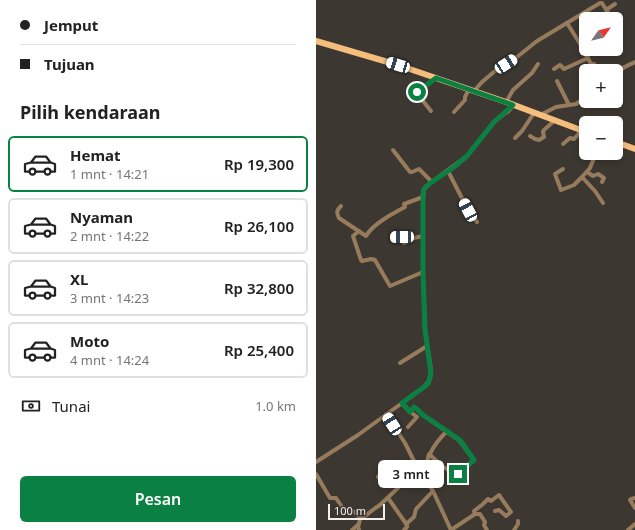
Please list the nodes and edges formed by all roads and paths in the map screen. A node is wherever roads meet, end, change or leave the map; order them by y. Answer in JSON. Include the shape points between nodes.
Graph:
{"nodes":[{"id":1,"x":615,"y":4,"type":"dead end"},
{"id":2,"x":606,"y":10,"type":"joint"},
{"id":3,"x":567,"y":23,"type":"junction"},
{"id":4,"x":579,"y":39,"type":"edge"},
{"id":5,"x":316,"y":40,"type":"edge"},
{"id":6,"x":588,"y":58,"type":"joint"},
{"id":7,"x":635,"y":62,"type":"edge"},
{"id":8,"x":538,"y":64,"type":"dead end"},
{"id":9,"x":591,"y":64,"type":"edge"},
{"id":10,"x":554,"y":69,"type":"dead end"},
{"id":11,"x":623,"y":69,"type":"edge"},
{"id":12,"x":436,"y":78,"type":"junction"},
{"id":13,"x":557,"y":82,"type":"dead end"},
{"id":14,"x":472,"y":90,"type":"junction"},
{"id":15,"x":506,"y":102,"type":"junction"},
{"id":16,"x":579,"y":102,"type":"edge"},
{"id":17,"x":513,"y":105,"type":"junction"},
{"id":18,"x":569,"y":105,"type":"junction"},
{"id":19,"x":508,"y":110,"type":"joint"},
{"id":20,"x":431,"y":111,"type":"dead end"},
{"id":21,"x":454,"y":112,"type":"dead end"},
{"id":22,"x":544,"y":116,"type":"junction"},
{"id":23,"x":579,"y":129,"type":"edge"},
{"id":24,"x":579,"y":135,"type":"edge"},
{"id":25,"x":530,"y":136,"type":"dead end"},
{"id":26,"x":515,"y":138,"type":"dead end"},
{"id":27,"x":563,"y":144,"type":"dead end"},
{"id":28,"x":623,"y":145,"type":"edge"},
{"id":29,"x":635,"y":149,"type":"edge"},
{"id":30,"x":393,"y":150,"type":"dead end"},
{"id":31,"x":593,"y":160,"type":"edge"},
{"id":32,"x":563,"y":168,"type":"dead end"},
{"id":33,"x":448,"y":171,"type":"junction"},
{"id":34,"x":588,"y":172,"type":"junction"},
{"id":35,"x":582,"y":177,"type":"junction"},
{"id":36,"x":432,"y":182,"type":"junction"},
{"id":37,"x":602,"y":182,"type":"dead end"},
{"id":38,"x":423,"y":197,"type":"junction"},
{"id":39,"x":603,"y":203,"type":"dead end"},
{"id":40,"x":341,"y":206,"type":"dead end"},
{"id":41,"x":477,"y":222,"type":"dead end"},
{"id":42,"x":359,"y":231,"type":"junction"},
{"id":43,"x":423,"y":236,"type":"junction"},
{"id":44,"x":392,"y":237,"type":"dead end"},
{"id":45,"x":423,"y":272,"type":"junction"},
{"id":46,"x":428,"y":346,"type":"junction"},
{"id":47,"x":400,"y":363,"type":"dead end"},
{"id":48,"x":402,"y":403,"type":"junction"},
{"id":49,"x":410,"y":412,"type":"junction"},
{"id":50,"x":386,"y":414,"type":"junction"},
{"id":51,"x":408,"y":427,"type":"dead end"},
{"id":52,"x":447,"y":431,"type":"junction"},
{"id":53,"x":430,"y":454,"type":"junction"},
{"id":54,"x":316,"y":462,"type":"edge"},
{"id":55,"x":417,"y":467,"type":"junction"},
{"id":56,"x":420,"y":472,"type":"junction"},
{"id":57,"x":316,"y":474,"type":"edge"},
{"id":58,"x":378,"y":477,"type":"dead end"},
{"id":59,"x":400,"y":477,"type":"junction"},
{"id":60,"x":433,"y":491,"type":"junction"},
{"id":61,"x":388,"y":498,"type":"junction"},
{"id":62,"x":635,"y":498,"type":"edge"},
{"id":63,"x":635,"y":508,"type":"edge"},
{"id":64,"x":496,"y":511,"type":"dead end"},
{"id":65,"x":475,"y":514,"type":"junction"},
{"id":66,"x":360,"y":518,"type":"junction"},
{"id":67,"x":518,"y":521,"type":"dead end"},
{"id":68,"x":359,"y":524,"type":"junction"},
{"id":69,"x":406,"y":524,"type":"junction"},
{"id":70,"x":635,"y":524,"type":"edge"},
{"id":71,"x":352,"y":530,"type":"edge"},
{"id":72,"x":359,"y":530,"type":"edge"},
{"id":73,"x":404,"y":530,"type":"edge"},
{"id":74,"x":451,"y":530,"type":"edge"},
{"id":75,"x":486,"y":530,"type":"edge"},
{"id":76,"x":514,"y":530,"type":"edge"},
{"id":77,"x":628,"y":530,"type":"edge"}],
"edges":[{"from":1,"to":2,"type":"street"},
{"from":2,"to":3,"type":"street","via":[[600,2]]},
{"from":3,"to":4,"type":"street"},
{"from":3,"to":14,"type":"street","via":[[537,41]]},
{"from":5,"to":12,"type":"main road"},
{"from":6,"to":9,"type":"street"},
{"from":6,"to":10,"type":"street","via":[[564,70],[560,65]]},
{"from":7,"to":11,"type":"street"},
{"from":8,"to":15,"type":"street","via":[[513,90]]},
{"from":12,"to":14,"type":"main road"},
{"from":12,"to":20,"type":"street","via":[[417,92]]},
{"from":13,"to":18,"type":"street"},
{"from":14,"to":15,"type":"main road"},
{"from":14,"to":21,"type":"street"},
{"from":15,"to":17,"type":"main road"},
{"from":16,"to":18,"type":"street"},
{"from":17,"to":19,"type":"street"},
{"from":17,"to":22,"type":"main road"},
{"from":18,"to":22,"type":"street","via":[[556,107]]},
{"from":19,"to":33,"type":"street","via":[[494,122],[467,156]]},
{"from":22,"to":23,"type":"main road"},
{"from":22,"to":25,"type":"street","via":[[544,137],[535,140]]},
{"from":22,"to":26,"type":"street"},
{"from":24,"to":27,"type":"street"},
{"from":28,"to":29,"type":"main road"},
{"from":30,"to":36,"type":"street","via":[[410,172],[419,169]]},
{"from":31,"to":34,"type":"street"},
{"from":32,"to":35,"type":"street","via":[[555,174],[561,190],[574,185]]},
{"from":33,"to":36,"type":"street"},
{"from":33,"to":41,"type":"street"},
{"from":34,"to":35,"type":"street"},
{"from":34,"to":37,"type":"street","via":[[604,178]]},
{"from":35,"to":39,"type":"street"},
{"from":36,"to":38,"type":"street","via":[[424,189]]},
{"from":38,"to":42,"type":"street","via":[[404,204],[404,207],[372,228],[366,236]]},
{"from":38,"to":43,"type":"street"},
{"from":40,"to":42,"type":"street","via":[[337,211],[338,218]]},
{"from":42,"to":45,"type":"street","via":[[353,236],[361,260],[374,260],[390,286]]},
{"from":43,"to":44,"type":"street","via":[[404,243],[402,237]]},
{"from":43,"to":45,"type":"street"},
{"from":45,"to":46,"type":"street"},
{"from":46,"to":47,"type":"street"},
{"from":46,"to":48,"type":"street","via":[[431,370],[429,381]]},
{"from":48,"to":49,"type":"street"},
{"from":48,"to":50,"type":"street"},
{"from":49,"to":51,"type":"street","via":[[416,417]]},
{"from":49,"to":52,"type":"street","via":[[414,407]]},
{"from":50,"to":54,"type":"street"},
{"from":50,"to":55,"type":"street"},
{"from":52,"to":53,"type":"street"},
{"from":52,"to":53,"type":"street","via":[[460,440],[474,460],[456,475]]},
{"from":53,"to":56,"type":"street","via":[[426,466]]},
{"from":55,"to":56,"type":"street"},
{"from":55,"to":59,"type":"street"},
{"from":56,"to":60,"type":"street"},
{"from":57,"to":66,"type":"street","via":[[330,498],[336,498],[344,510],[352,510]]},
{"from":58,"to":59,"type":"street","via":[[385,470],[394,478]]},
{"from":59,"to":61,"type":"street","via":[[399,487]]},
{"from":60,"to":69,"type":"street"},
{"from":60,"to":74,"type":"street"},
{"from":61,"to":66,"type":"street"},
{"from":61,"to":69,"type":"street"},
{"from":62,"to":63,"type":"street","via":[[630,500]]},
{"from":64,"to":65,"type":"street","via":[[499,510],[506,516],[511,512],[499,495],[491,501],[488,499],[474,510]]},
{"from":65,"to":74,"type":"street"},
{"from":65,"to":75,"type":"street","via":[[480,514]]},
{"from":66,"to":68,"type":"street"},
{"from":67,"to":76,"type":"street"},
{"from":68,"to":71,"type":"street"},
{"from":68,"to":72,"type":"street"},
{"from":69,"to":73,"type":"street","via":[[408,527]]},
{"from":70,"to":77,"type":"street"}]}
